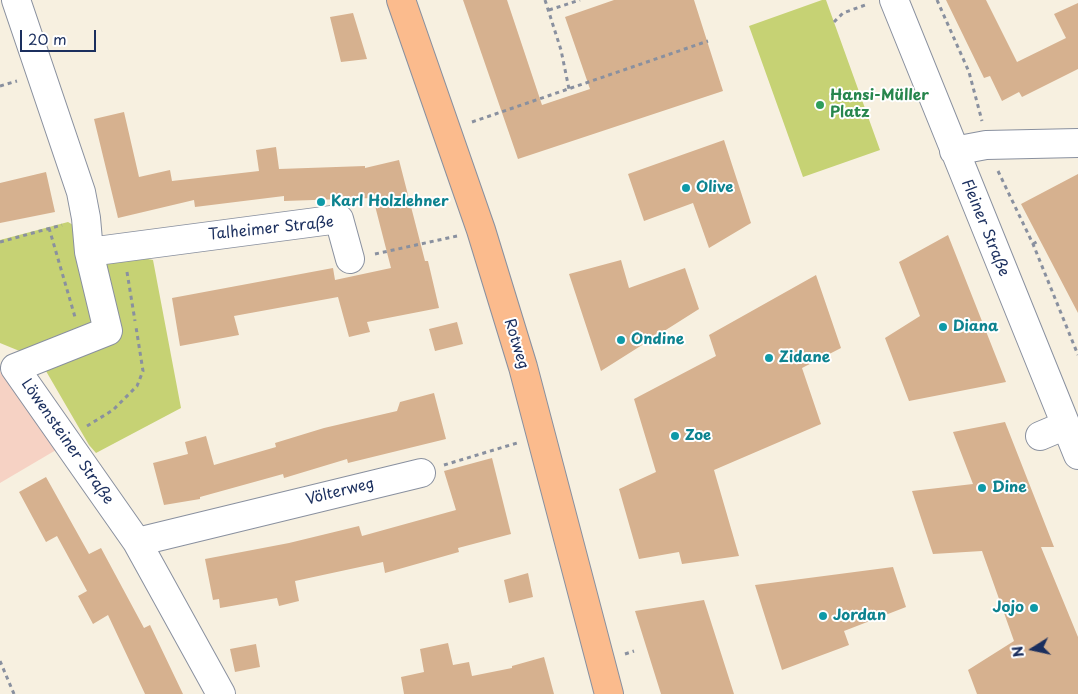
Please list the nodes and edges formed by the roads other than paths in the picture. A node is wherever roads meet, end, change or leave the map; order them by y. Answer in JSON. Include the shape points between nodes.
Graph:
{"nodes":[{"id":1,"x":16,"y":0,"type":"edge"},
{"id":2,"x":401,"y":0,"type":"edge"},
{"id":3,"x":882,"y":2,"type":"edge"},
{"id":4,"x":1078,"y":143,"type":"edge"},
{"id":5,"x":954,"y":150,"type":"junction"},
{"id":6,"x":89,"y":252,"type":"junction"},
{"id":7,"x":350,"y":259,"type":"road end"},
{"id":8,"x":1066,"y":425,"type":"junction"},
{"id":9,"x":1040,"y":436,"type":"dead end"},
{"id":10,"x":1078,"y":455,"type":"edge"},
{"id":11,"x":421,"y":473,"type":"road end"},
{"id":12,"x":137,"y":542,"type":"junction"},
{"id":13,"x":221,"y":694,"type":"edge"},
{"id":14,"x":609,"y":694,"type":"edge"}],
"edges":[{"from":1,"to":6,"type":"street","name":"Löwensteiner Straße","via":[[81,192]]},
{"from":2,"to":14,"type":"main road","name":"Rotweg","via":[[481,230],[542,436]]},
{"from":3,"to":5,"type":"street","name":"Fleiner Straße"},
{"from":4,"to":5,"type":"street"},
{"from":5,"to":8,"type":"street","name":"Fleiner Straße"},
{"from":6,"to":7,"type":"street","name":"Talheimer Straße","via":[[339,219]]},
{"from":6,"to":12,"type":"street","name":"Löwensteiner Straße","via":[[108,331],[15,368]]},
{"from":8,"to":9,"type":"street"},
{"from":8,"to":10,"type":"street","name":"Fleiner Straße"},
{"from":11,"to":12,"type":"street","name":"Völterweg"},
{"from":12,"to":13,"type":"street","name":"Löwensteiner Straße"}]}
